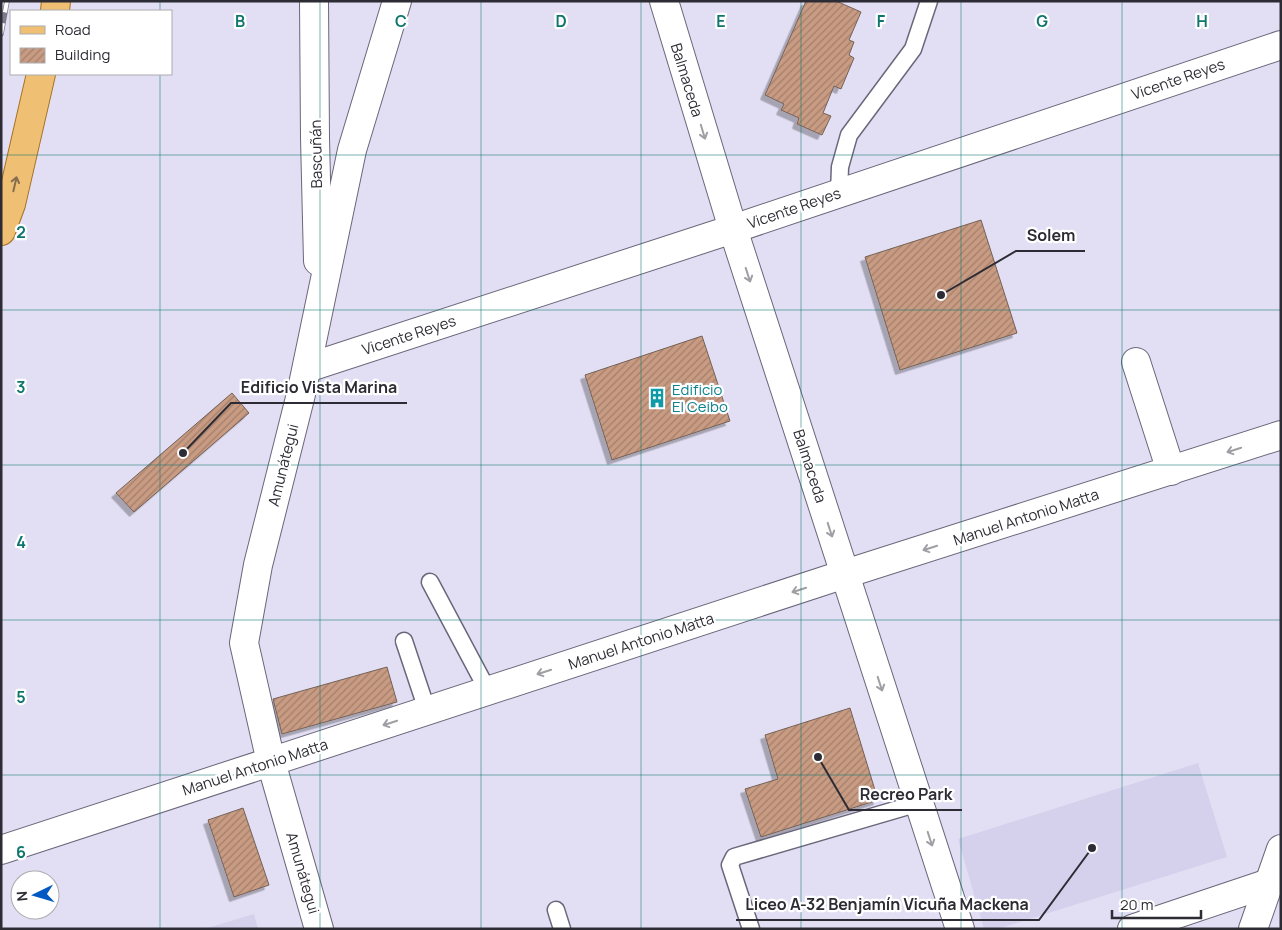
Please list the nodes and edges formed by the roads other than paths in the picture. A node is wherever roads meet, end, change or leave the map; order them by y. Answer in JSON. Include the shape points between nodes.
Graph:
{"nodes":[{"id":1,"x":314,"y":1,"type":"edge"},
{"id":2,"x":396,"y":1,"type":"edge"},
{"id":3,"x":664,"y":1,"type":"edge"},
{"id":4,"x":929,"y":1,"type":"edge"},
{"id":5,"x":1281,"y":45,"type":"edge"},
{"id":6,"x":41,"y":75,"type":"edge"},
{"id":7,"x":839,"y":193,"type":"junction"},
{"id":8,"x":733,"y":229,"type":"junction"},
{"id":9,"x":1,"y":231,"type":"edge"},
{"id":10,"x":320,"y":307,"type":"junction"},
{"id":11,"x":1136,"y":362,"type":"dead end"},
{"id":12,"x":307,"y":368,"type":"junction"},
{"id":13,"x":1281,"y":435,"type":"edge"},
{"id":14,"x":1171,"y":471,"type":"junction"},
{"id":15,"x":845,"y":574,"type":"junction"},
{"id":16,"x":430,"y":582,"type":"dead end"},
{"id":17,"x":404,"y":641,"type":"dead end"},
{"id":18,"x":488,"y":691,"type":"junction"},
{"id":19,"x":427,"y":710,"type":"junction"},
{"id":20,"x":271,"y":762,"type":"junction"},
{"id":21,"x":919,"y":803,"type":"junction"},
{"id":22,"x":1281,"y":849,"type":"edge"},
{"id":23,"x":1,"y":850,"type":"edge"},
{"id":24,"x":1269,"y":883,"type":"junction"},
{"id":25,"x":556,"y":910,"type":"dead end"},
{"id":26,"x":319,"y":929,"type":"edge"},
{"id":27,"x":562,"y":929,"type":"edge"},
{"id":28,"x":752,"y":929,"type":"edge"},
{"id":29,"x":960,"y":929,"type":"edge"},
{"id":30,"x":1132,"y":929,"type":"edge"},
{"id":31,"x":1253,"y":929,"type":"edge"}],
"edges":[{"from":1,"to":10,"type":"street","name":"Bascuñán"},
{"from":2,"to":10,"type":"street","name":"Amunátegui","via":[[352,150]]},
{"from":3,"to":8,"type":"street","name":"Balmaceda","one_way":true},
{"from":4,"to":7,"type":"lane","via":[[912,49],[849,135],[840,167]]},
{"from":5,"to":7,"type":"street","name":"Vicente Reyes"},
{"from":9,"to":6,"type":"main road","one_way":true,"via":[[11,204]]},
{"from":7,"to":8,"type":"street","name":"Vicente Reyes"},
{"from":8,"to":12,"type":"street","name":"Vicente Reyes"},
{"from":8,"to":15,"type":"street","name":"Balmaceda","one_way":true},
{"from":10,"to":12,"type":"street","name":"Amunátegui"},
{"from":11,"to":14,"type":"street"},
{"from":12,"to":20,"type":"street","name":"Amunátegui","via":[[258,566],[244,643]]},
{"from":13,"to":14,"type":"street","name":"Manuel Antonio Matta","one_way":true},
{"from":14,"to":15,"type":"street","name":"Manuel Antonio Matta","one_way":true},
{"from":15,"to":18,"type":"street","name":"Manuel Antonio Matta","one_way":true},
{"from":15,"to":21,"type":"street","name":"Balmaceda","one_way":true},
{"from":16,"to":18,"type":"lane"},
{"from":17,"to":19,"type":"lane"},
{"from":18,"to":19,"type":"street","name":"Manuel Antonio Matta"},
{"from":19,"to":20,"type":"street","name":"Manuel Antonio Matta","one_way":true},
{"from":20,"to":23,"type":"street","name":"Manuel Antonio Matta"},
{"from":20,"to":26,"type":"street","name":"Amunátegui"},
{"from":21,"to":28,"type":"lane","via":[[734,857],[730,865]]},
{"from":21,"to":29,"type":"street","name":"Balmaceda","one_way":true},
{"from":22,"to":24,"type":"street"},
{"from":24,"to":30,"type":"street"},
{"from":24,"to":31,"type":"street"},
{"from":25,"to":27,"type":"lane"}]}
